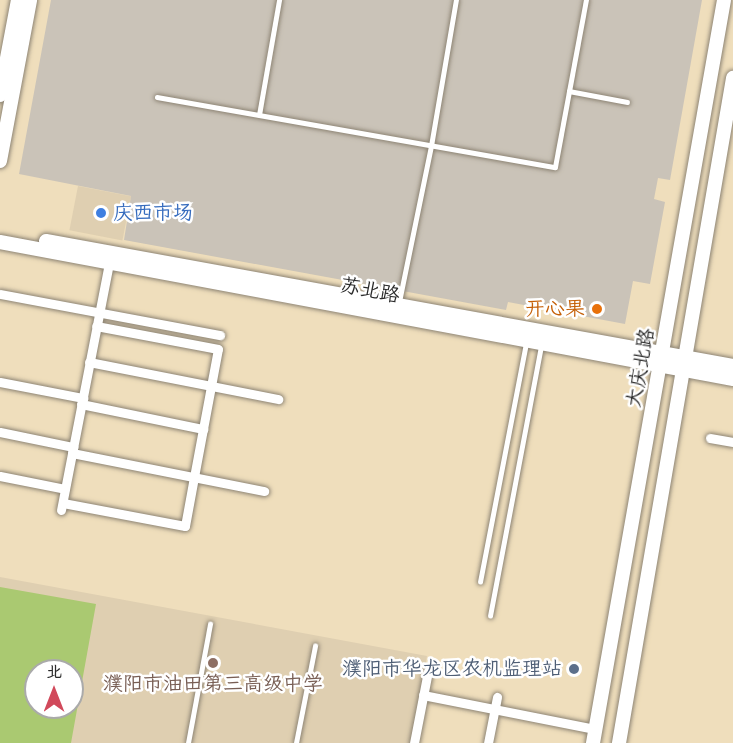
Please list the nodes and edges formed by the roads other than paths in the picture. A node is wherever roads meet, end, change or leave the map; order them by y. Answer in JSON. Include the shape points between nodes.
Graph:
{"nodes":[{"id":1,"x":18,"y":0,"type":"edge"},
{"id":2,"x":30,"y":0,"type":"edge"},
{"id":3,"x":279,"y":0,"type":"edge"},
{"id":4,"x":456,"y":0,"type":"edge"},
{"id":5,"x":586,"y":0,"type":"edge"},
{"id":6,"x":724,"y":0,"type":"edge"},
{"id":7,"x":733,"y":78,"type":"edge"},
{"id":8,"x":569,"y":91,"type":"junction"},
{"id":9,"x":0,"y":95,"type":"edge"},
{"id":10,"x":157,"y":97,"type":"dead end"},
{"id":11,"x":627,"y":102,"type":"dead end"},
{"id":12,"x":260,"y":116,"type":"junction"},
{"id":13,"x":431,"y":146,"type":"junction"},
{"id":14,"x":0,"y":161,"type":"edge"},
{"id":15,"x":0,"y":232,"type":"edge"},
{"id":16,"x":0,"y":242,"type":"edge"},
{"id":17,"x":109,"y":262,"type":"junction"},
{"id":18,"x":0,"y":294,"type":"edge"},
{"id":19,"x":399,"y":305,"type":"junction"},
{"id":20,"x":99,"y":312,"type":"junction"},
{"id":21,"x":96,"y":326,"type":"junction"},
{"id":22,"x":220,"y":335,"type":"dead end"},
{"id":23,"x":526,"y":339,"type":"junction"},
{"id":24,"x":542,"y":342,"type":"junction"},
{"id":25,"x":663,"y":358,"type":"junction"},
{"id":26,"x":90,"y":362,"type":"junction"},
{"id":27,"x":685,"y":363,"type":"junction"},
{"id":28,"x":733,"y":366,"type":"edge"},
{"id":29,"x":733,"y":379,"type":"edge"},
{"id":30,"x":0,"y":382,"type":"edge"},
{"id":31,"x":211,"y":386,"type":"junction"},
{"id":32,"x":278,"y":399,"type":"dead end"},
{"id":33,"x":82,"y":401,"type":"junction"},
{"id":34,"x":203,"y":429,"type":"junction"},
{"id":35,"x":0,"y":432,"type":"edge"},
{"id":36,"x":710,"y":438,"type":"dead end"},
{"id":37,"x":733,"y":442,"type":"edge"},
{"id":38,"x":73,"y":450,"type":"junction"},
{"id":39,"x":0,"y":476,"type":"edge"},
{"id":40,"x":194,"y":477,"type":"junction"},
{"id":41,"x":65,"y":489,"type":"junction"},
{"id":42,"x":264,"y":491,"type":"dead end"},
{"id":43,"x":480,"y":582,"type":"dead end"},
{"id":44,"x":490,"y":616,"type":"dead end"},
{"id":45,"x":210,"y":624,"type":"dead end"},
{"id":46,"x":315,"y":646,"type":"dead end"},
{"id":47,"x":428,"y":671,"type":"dead end"},
{"id":48,"x":423,"y":695,"type":"junction"},
{"id":49,"x":497,"y":697,"type":"dead end"},
{"id":50,"x":495,"y":709,"type":"junction"},
{"id":51,"x":595,"y":729,"type":"junction"},
{"id":52,"x":417,"y":742,"type":"edge"},
{"id":53,"x":188,"y":743,"type":"edge"},
{"id":54,"x":296,"y":743,"type":"edge"},
{"id":55,"x":488,"y":743,"type":"edge"},
{"id":56,"x":593,"y":743,"type":"edge"},
{"id":57,"x":619,"y":743,"type":"edge"}],
"edges":[{"from":1,"to":9,"type":"street"},
{"from":2,"to":14,"type":"street"},
{"from":3,"to":12,"type":"lane"},
{"from":4,"to":13,"type":"lane"},
{"from":5,"to":8,"type":"lane"},
{"from":6,"to":25,"type":"street","name":"大庆北路"},
{"from":7,"to":27,"type":"street"},
{"from":8,"to":11,"type":"lane"},
{"from":8,"to":13,"type":"lane","via":[[555,167]]},
{"from":10,"to":12,"type":"lane"},
{"from":12,"to":13,"type":"lane"},
{"from":13,"to":19,"type":"lane"},
{"from":15,"to":19,"type":"street","name":"苏北路"},
{"from":16,"to":17,"type":"street","name":"苏北路"},
{"from":17,"to":20,"type":"street"},
{"from":17,"to":23,"type":"street","name":"苏北路"},
{"from":18,"to":20,"type":"street"},
{"from":19,"to":25,"type":"street","name":"苏北路"},
{"from":20,"to":21,"type":"street"},
{"from":20,"to":22,"type":"street"},
{"from":21,"to":26,"type":"street"},
{"from":21,"to":31,"type":"street","via":[[218,350]]},
{"from":23,"to":24,"type":"street","name":"苏北路"},
{"from":23,"to":43,"type":"lane"},
{"from":24,"to":25,"type":"street","name":"苏北路"},
{"from":24,"to":44,"type":"lane"},
{"from":25,"to":27,"type":"street","name":"苏北路"},
{"from":25,"to":51,"type":"street","name":"大庆北路"},
{"from":26,"to":31,"type":"street"},
{"from":26,"to":33,"type":"street"},
{"from":27,"to":28,"type":"street","name":"苏北路"},
{"from":27,"to":29,"type":"street","name":"苏北路"},
{"from":27,"to":57,"type":"street"},
{"from":30,"to":33,"type":"street"},
{"from":31,"to":32,"type":"street"},
{"from":31,"to":34,"type":"street"},
{"from":33,"to":34,"type":"street"},
{"from":33,"to":38,"type":"street"},
{"from":34,"to":40,"type":"street"},
{"from":35,"to":38,"type":"street"},
{"from":36,"to":37,"type":"street"},
{"from":38,"to":40,"type":"street"},
{"from":38,"to":41,"type":"street"},
{"from":39,"to":41,"type":"street"},
{"from":40,"to":41,"type":"street","via":[[185,526],[62,506]]},
{"from":40,"to":42,"type":"street"},
{"from":45,"to":53,"type":"lane"},
{"from":46,"to":54,"type":"lane"},
{"from":47,"to":48,"type":"street"},
{"from":48,"to":50,"type":"street"},
{"from":48,"to":52,"type":"street"},
{"from":49,"to":50,"type":"street"},
{"from":50,"to":51,"type":"street"},
{"from":50,"to":55,"type":"street"},
{"from":51,"to":56,"type":"street","name":"大庆北路"}]}
